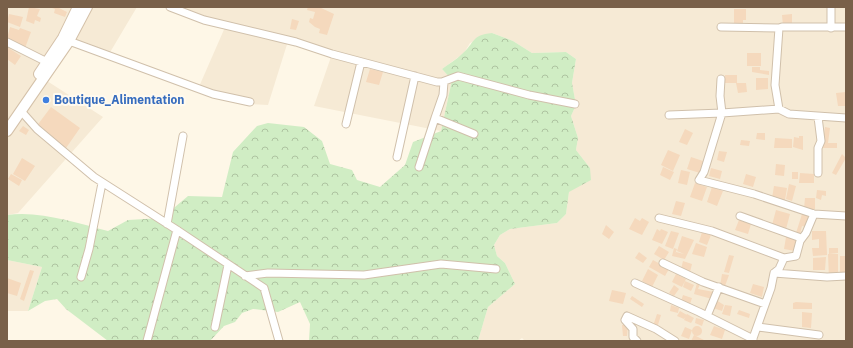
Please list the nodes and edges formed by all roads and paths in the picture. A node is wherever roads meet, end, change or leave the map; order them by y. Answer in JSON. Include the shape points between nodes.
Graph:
{"nodes":[{"id":1,"x":78,"y":7,"type":"edge"},
{"id":2,"x":87,"y":7,"type":"edge"},
{"id":3,"x":170,"y":7,"type":"edge"},
{"id":4,"x":831,"y":7,"type":"edge"},
{"id":5,"x":721,"y":27,"type":"dead end"},
{"id":6,"x":846,"y":27,"type":"edge"},
{"id":7,"x":779,"y":28,"type":"junction"},
{"id":8,"x":831,"y":28,"type":"junction"},
{"id":9,"x":69,"y":41,"type":"junction"},
{"id":10,"x":7,"y":42,"type":"edge"},
{"id":11,"x":47,"y":62,"type":"junction"},
{"id":12,"x":361,"y":62,"type":"junction"},
{"id":13,"x":415,"y":76,"type":"junction"},
{"id":14,"x":721,"y":79,"type":"dead end"},
{"id":15,"x":444,"y":82,"type":"junction"},
{"id":16,"x":250,"y":102,"type":"dead end"},
{"id":17,"x":575,"y":104,"type":"dead end"},
{"id":18,"x":779,"y":109,"type":"junction"},
{"id":19,"x":21,"y":111,"type":"junction"},
{"id":20,"x":722,"y":113,"type":"junction"},
{"id":21,"x":669,"y":115,"type":"dead end"},
{"id":22,"x":818,"y":117,"type":"junction"},
{"id":23,"x":7,"y":118,"type":"edge"},
{"id":24,"x":435,"y":118,"type":"junction"},
{"id":25,"x":846,"y":118,"type":"edge"},
{"id":26,"x":346,"y":124,"type":"dead end"},
{"id":27,"x":7,"y":131,"type":"edge"},
{"id":28,"x":474,"y":134,"type":"dead end"},
{"id":29,"x":183,"y":136,"type":"dead end"},
{"id":30,"x":397,"y":157,"type":"dead end"},
{"id":31,"x":419,"y":167,"type":"dead end"},
{"id":32,"x":818,"y":173,"type":"dead end"},
{"id":33,"x":102,"y":183,"type":"junction"},
{"id":34,"x":814,"y":214,"type":"junction"},
{"id":35,"x":740,"y":216,"type":"dead end"},
{"id":36,"x":846,"y":216,"type":"edge"},
{"id":37,"x":659,"y":218,"type":"dead end"},
{"id":38,"x":167,"y":224,"type":"junction"},
{"id":39,"x":177,"y":230,"type":"junction"},
{"id":40,"x":801,"y":238,"type":"junction"},
{"id":41,"x":784,"y":258,"type":"junction"},
{"id":42,"x":663,"y":263,"type":"dead end"},
{"id":43,"x":228,"y":265,"type":"junction"},
{"id":44,"x":496,"y":269,"type":"dead end"},
{"id":45,"x":774,"y":273,"type":"junction"},
{"id":46,"x":245,"y":276,"type":"junction"},
{"id":47,"x":846,"y":276,"type":"edge"},
{"id":48,"x":81,"y":277,"type":"dead end"},
{"id":49,"x":635,"y":283,"type":"dead end"},
{"id":50,"x":719,"y":287,"type":"junction"},
{"id":51,"x":766,"y":304,"type":"junction"},
{"id":52,"x":707,"y":316,"type":"junction"},
{"id":53,"x":215,"y":327,"type":"dead end"},
{"id":54,"x":758,"y":327,"type":"junction"},
{"id":55,"x":819,"y":335,"type":"dead end"},
{"id":56,"x":753,"y":340,"type":"edge"},
{"id":57,"x":147,"y":341,"type":"edge"},
{"id":58,"x":279,"y":341,"type":"edge"},
{"id":59,"x":637,"y":341,"type":"edge"},
{"id":60,"x":675,"y":341,"type":"edge"}],
"edges":[{"from":1,"to":11,"type":"main road"},
{"from":2,"to":9,"type":"main road"},
{"from":3,"to":12,"type":"street","via":[[204,20],[296,42]]},
{"from":4,"to":8,"type":"street"},
{"from":5,"to":7,"type":"street"},
{"from":6,"to":8,"type":"street"},
{"from":7,"to":8,"type":"street"},
{"from":7,"to":18,"type":"street","via":[[775,85]]},
{"from":9,"to":16,"type":"street","via":[[213,94]]},
{"from":9,"to":19,"type":"main road"},
{"from":10,"to":11,"type":"street"},
{"from":11,"to":23,"type":"main road"},
{"from":12,"to":13,"type":"street"},
{"from":12,"to":26,"type":"street"},
{"from":13,"to":15,"type":"street"},
{"from":13,"to":30,"type":"street"},
{"from":14,"to":20,"type":"street"},
{"from":15,"to":17,"type":"street","via":[[458,76],[528,95]]},
{"from":15,"to":24,"type":"street","via":[[443,95]]},
{"from":18,"to":20,"type":"street"},
{"from":18,"to":22,"type":"street","via":[[789,114]]},
{"from":19,"to":27,"type":"main road"},
{"from":19,"to":33,"type":"street","via":[[37,129]]},
{"from":20,"to":21,"type":"street"},
{"from":20,"to":34,"type":"street","via":[[704,172],[699,180],[754,194]]},
{"from":22,"to":25,"type":"street"},
{"from":22,"to":32,"type":"street","via":[[821,141],[818,148]]},
{"from":24,"to":28,"type":"street"},
{"from":24,"to":31,"type":"street"},
{"from":29,"to":38,"type":"street"},
{"from":33,"to":38,"type":"street"},
{"from":33,"to":48,"type":"street"},
{"from":34,"to":36,"type":"street"},
{"from":34,"to":40,"type":"street","via":[[806,233]]},
{"from":35,"to":40,"type":"street"},
{"from":37,"to":41,"type":"street","via":[[712,231]]},
{"from":38,"to":39,"type":"street"},
{"from":39,"to":43,"type":"street"},
{"from":39,"to":57,"type":"street"},
{"from":40,"to":41,"type":"street","via":[[796,256]]},
{"from":41,"to":45,"type":"street"},
{"from":42,"to":50,"type":"street"},
{"from":43,"to":46,"type":"street"},
{"from":43,"to":53,"type":"street"},
{"from":44,"to":46,"type":"street","via":[[441,264],[364,275],[268,272]]},
{"from":45,"to":47,"type":"street"},
{"from":45,"to":51,"type":"street"},
{"from":46,"to":58,"type":"street","via":[[266,292]]},
{"from":49,"to":52,"type":"street"},
{"from":50,"to":51,"type":"street"},
{"from":50,"to":52,"type":"street"},
{"from":51,"to":54,"type":"street"},
{"from":52,"to":56,"type":"street"},
{"from":54,"to":55,"type":"street"},
{"from":54,"to":56,"type":"street"},
{"from":59,"to":60,"type":"street","via":[[626,320],[628,316]]}]}
